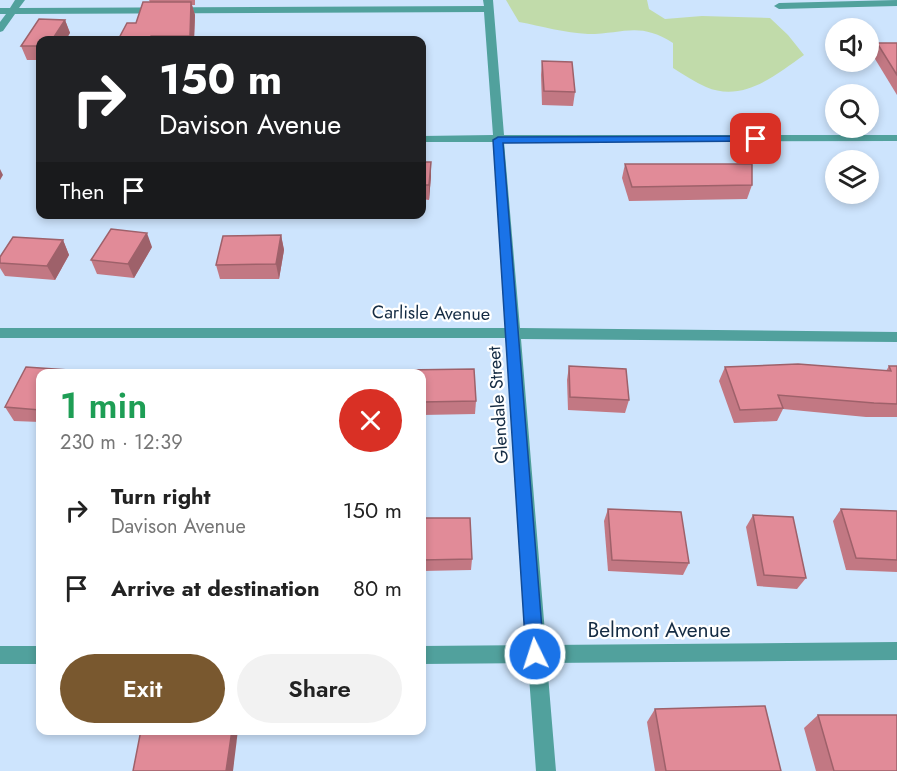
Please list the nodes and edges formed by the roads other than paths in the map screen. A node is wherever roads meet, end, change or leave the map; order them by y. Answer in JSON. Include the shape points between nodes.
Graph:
{"nodes":[{"id":1,"x":20,"y":0,"type":"edge"},
{"id":2,"x":897,"y":3,"type":"edge"},
{"id":3,"x":488,"y":5,"type":"edge"},
{"id":4,"x":778,"y":6,"type":"dead end"},
{"id":5,"x":0,"y":11,"type":"edge"},
{"id":6,"x":12,"y":11,"type":"junction"},
{"id":7,"x":0,"y":28,"type":"edge"},
{"id":8,"x":897,"y":138,"type":"edge"},
{"id":9,"x":426,"y":139,"type":"edge"},
{"id":10,"x":498,"y":140,"type":"junction"},
{"id":11,"x":0,"y":333,"type":"edge"},
{"id":12,"x":513,"y":333,"type":"junction"},
{"id":13,"x":897,"y":337,"type":"edge"},
{"id":14,"x":897,"y":651,"type":"edge"},
{"id":15,"x":535,"y":654,"type":"junction"},
{"id":16,"x":0,"y":655,"type":"edge"},
{"id":17,"x":36,"y":655,"type":"edge"},
{"id":18,"x":426,"y":655,"type":"edge"},
{"id":19,"x":546,"y":771,"type":"edge"}],
"edges":[{"from":1,"to":6,"type":"street"},
{"from":2,"to":4,"type":"street"},
{"from":3,"to":6,"type":"street"},
{"from":3,"to":10,"type":"street","name":"Glendale Street"},
{"from":5,"to":6,"type":"street"},
{"from":6,"to":7,"type":"street"},
{"from":8,"to":10,"type":"street"},
{"from":9,"to":10,"type":"street"},
{"from":10,"to":12,"type":"street","name":"Glendale Street"},
{"from":11,"to":12,"type":"street","name":"Carlisle Avenue"},
{"from":12,"to":13,"type":"street","name":"Carlisle Avenue"},
{"from":12,"to":15,"type":"street","name":"Glendale Street"},
{"from":14,"to":15,"type":"street","name":"Belmont Avenue"},
{"from":15,"to":18,"type":"street","name":"Belmont Avenue"},
{"from":15,"to":19,"type":"street","name":"Glendale Street"},
{"from":16,"to":17,"type":"street"}]}
